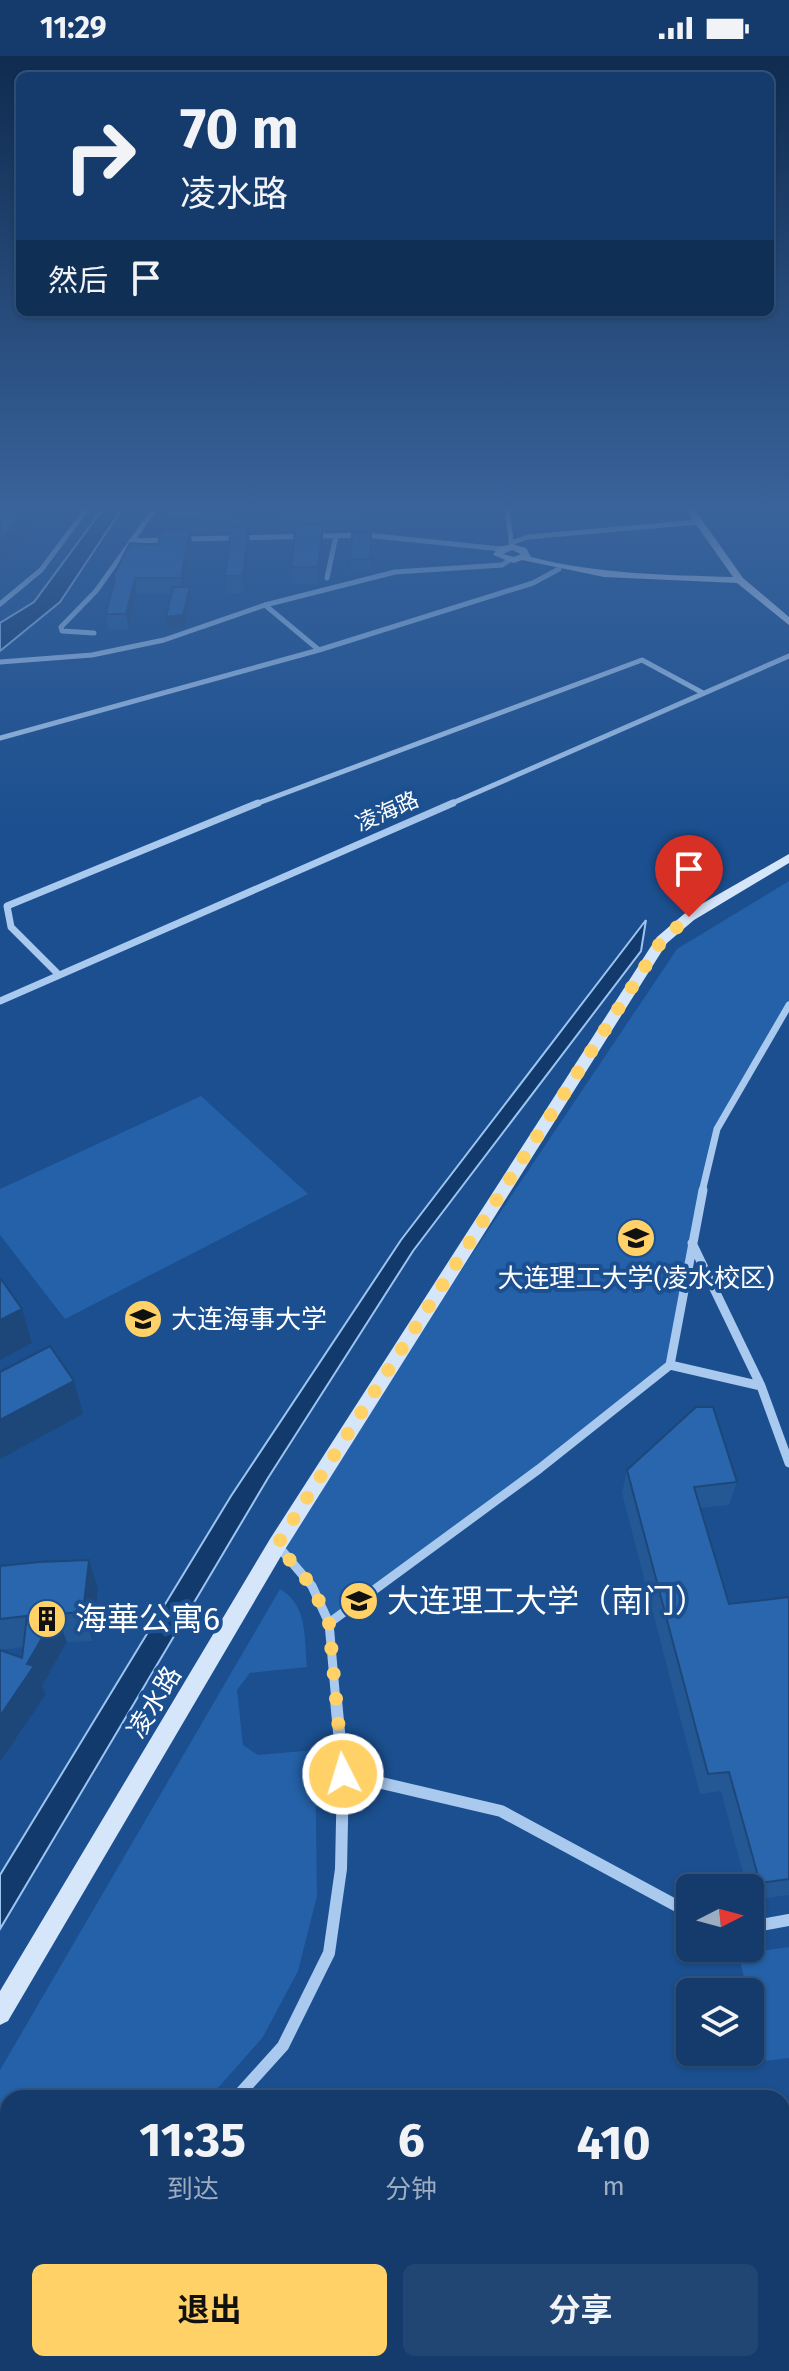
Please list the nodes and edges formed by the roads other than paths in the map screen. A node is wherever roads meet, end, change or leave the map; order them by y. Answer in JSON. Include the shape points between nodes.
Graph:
{"nodes":[{"id":1,"x":70,"y":618,"type":"edge"},
{"id":2,"x":231,"y":618,"type":"edge"},
{"id":3,"x":281,"y":618,"type":"edge"},
{"id":4,"x":421,"y":618,"type":"edge"},
{"id":5,"x":94,"y":633,"type":"dead end"},
{"id":6,"x":319,"y":650,"type":"junction"},
{"id":7,"x":789,"y":656,"type":"edge"},
{"id":8,"x":13,"y":661,"type":"junction"},
{"id":9,"x":0,"y":662,"type":"edge"},
{"id":10,"x":0,"y":671,"type":"edge"},
{"id":11,"x":703,"y":693,"type":"junction"},
{"id":12,"x":0,"y":738,"type":"edge"},
{"id":13,"x":789,"y":858,"type":"edge"},
{"id":14,"x":59,"y":975,"type":"junction"},
{"id":15,"x":0,"y":1001,"type":"edge"},
{"id":16,"x":789,"y":1005,"type":"edge"},
{"id":17,"x":691,"y":1242,"type":"junction"},
{"id":18,"x":670,"y":1365,"type":"junction"},
{"id":19,"x":761,"y":1386,"type":"junction"},
{"id":20,"x":789,"y":1463,"type":"edge"},
{"id":21,"x":277,"y":1545,"type":"junction"},
{"id":22,"x":329,"y":1623,"type":"junction"},
{"id":23,"x":343,"y":1774,"type":"junction"},
{"id":24,"x":676,"y":1905,"type":"edge"},
{"id":25,"x":789,"y":1920,"type":"edge"},
{"id":26,"x":764,"y":1924,"type":"edge"},
{"id":27,"x":0,"y":2013,"type":"edge"},
{"id":28,"x":243,"y":2090,"type":"edge"}],
"edges":[{"from":1,"to":5,"type":"street","via":[[62,631]]},
{"from":2,"to":8,"type":"street","via":[[92,655]]},
{"from":3,"to":6,"type":"street"},
{"from":4,"to":6,"type":"street"},
{"from":6,"to":12,"type":"street"},
{"from":7,"to":11,"type":"street","name":"凌海路"},
{"from":8,"to":9,"type":"street"},
{"from":8,"to":10,"type":"street"},
{"from":11,"to":14,"type":"street","name":"凌海路"},
{"from":11,"to":14,"type":"street","via":[[642,660],[263,801],[7,906],[11,927]]},
{"from":13,"to":21,"type":"main road","name":"凌水路","via":[[689,917],[662,940]]},
{"from":14,"to":15,"type":"street","name":"凌海路"},
{"from":16,"to":17,"type":"street","via":[[717,1129]]},
{"from":17,"to":18,"type":"street"},
{"from":17,"to":19,"type":"street"},
{"from":18,"to":19,"type":"street"},
{"from":18,"to":22,"type":"street"},
{"from":19,"to":20,"type":"street"},
{"from":21,"to":22,"type":"street","via":[[312,1586]]},
{"from":21,"to":27,"type":"main road","name":"凌水路"},
{"from":22,"to":23,"type":"street"},
{"from":23,"to":24,"type":"street","via":[[501,1811]]},
{"from":23,"to":28,"type":"street","via":[[341,1869],[329,1953],[283,2046]]},
{"from":25,"to":26,"type":"street"}]}
